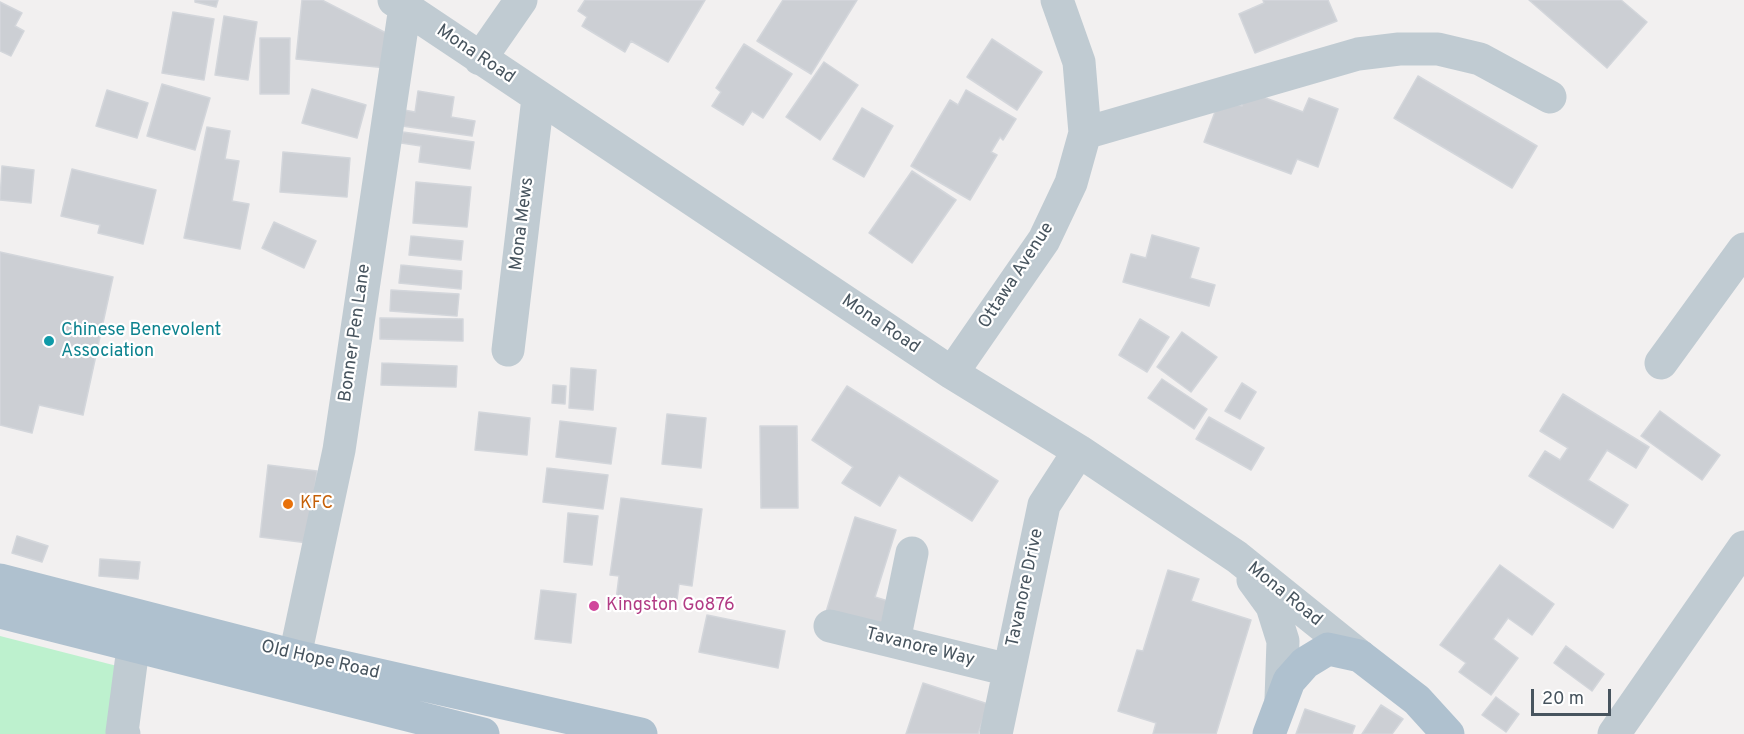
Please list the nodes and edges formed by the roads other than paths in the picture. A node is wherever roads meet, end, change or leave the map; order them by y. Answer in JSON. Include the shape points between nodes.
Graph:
{"nodes":[{"id":1,"x":521,"y":0,"type":"edge"},
{"id":2,"x":1057,"y":0,"type":"edge"},
{"id":3,"x":399,"y":4,"type":"edge"},
{"id":4,"x":480,"y":59,"type":"junction"},
{"id":5,"x":1550,"y":97,"type":"dead end"},
{"id":6,"x":538,"y":98,"type":"junction"},
{"id":7,"x":1084,"y":134,"type":"junction"},
{"id":8,"x":1744,"y":249,"type":"edge"},
{"id":9,"x":508,"y":350,"type":"dead end"},
{"id":10,"x":1661,"y":363,"type":"dead end"},
{"id":11,"x":952,"y":373,"type":"junction"},
{"id":12,"x":1078,"y":451,"type":"junction"},
{"id":13,"x":1744,"y":548,"type":"edge"},
{"id":14,"x":912,"y":553,"type":"dead end"},
{"id":15,"x":1237,"y":556,"type":"junction"},
{"id":16,"x":0,"y":580,"type":"edge"},
{"id":17,"x":0,"y":612,"type":"edge"},
{"id":18,"x":830,"y":626,"type":"dead end"},
{"id":19,"x":894,"y":641,"type":"junction"},
{"id":20,"x":133,"y":648,"type":"junction"},
{"id":21,"x":296,"y":656,"type":"junction"},
{"id":22,"x":1360,"y":656,"type":"junction"},
{"id":23,"x":1009,"y":669,"type":"junction"},
{"id":24,"x":1281,"y":699,"type":"junction"},
{"id":25,"x":124,"y":734,"type":"edge"},
{"id":26,"x":483,"y":734,"type":"edge"},
{"id":27,"x":641,"y":734,"type":"edge"},
{"id":28,"x":996,"y":734,"type":"edge"},
{"id":29,"x":1269,"y":734,"type":"edge"},
{"id":30,"x":1448,"y":734,"type":"edge"},
{"id":31,"x":1614,"y":734,"type":"edge"}],
"edges":[{"from":1,"to":4,"type":"street"},
{"from":2,"to":7,"type":"street","name":"Ottawa Avenue","via":[[1079,62]]},
{"from":3,"to":4,"type":"street","name":"Mona Road"},
{"from":3,"to":21,"type":"street","name":"Bonner Pen Lane","via":[[339,450]]},
{"from":4,"to":6,"type":"street","name":"Mona Road"},
{"from":5,"to":7,"type":"street","via":[[1480,59],[1438,49],[1399,49],[1358,54]]},
{"from":6,"to":9,"type":"street","name":"Mona Mews"},
{"from":6,"to":11,"type":"street","name":"Mona Road"},
{"from":7,"to":11,"type":"street","name":"Ottawa Avenue","via":[[1071,183],[1044,240]]},
{"from":8,"to":10,"type":"street"},
{"from":11,"to":12,"type":"street","name":"Mona Road"},
{"from":12,"to":15,"type":"street","name":"Mona Road"},
{"from":12,"to":23,"type":"street","name":"Tavanore Drive","via":[[1044,505]]},
{"from":13,"to":31,"type":"street"},
{"from":14,"to":19,"type":"street"},
{"from":15,"to":22,"type":"street","name":"Mona Road"},
{"from":15,"to":24,"type":"street","via":[[1272,606],[1283,641]]},
{"from":16,"to":21,"type":"main road","name":"Old Hope Road"},
{"from":17,"to":20,"type":"main road","name":"Old Hope Road"},
{"from":18,"to":19,"type":"street","name":"Tavanore Way"},
{"from":19,"to":23,"type":"street","name":"Tavanore Way"},
{"from":20,"to":25,"type":"street"},
{"from":20,"to":26,"type":"main road","name":"Old Hope Road"},
{"from":21,"to":27,"type":"main road","name":"Old Hope Road"},
{"from":22,"to":24,"type":"main road","via":[[1328,649],[1305,663],[1289,681]]},
{"from":22,"to":30,"type":"main road","via":[[1417,700]]},
{"from":23,"to":28,"type":"street","name":"Tavanore Drive"},
{"from":24,"to":29,"type":"main road"}]}
